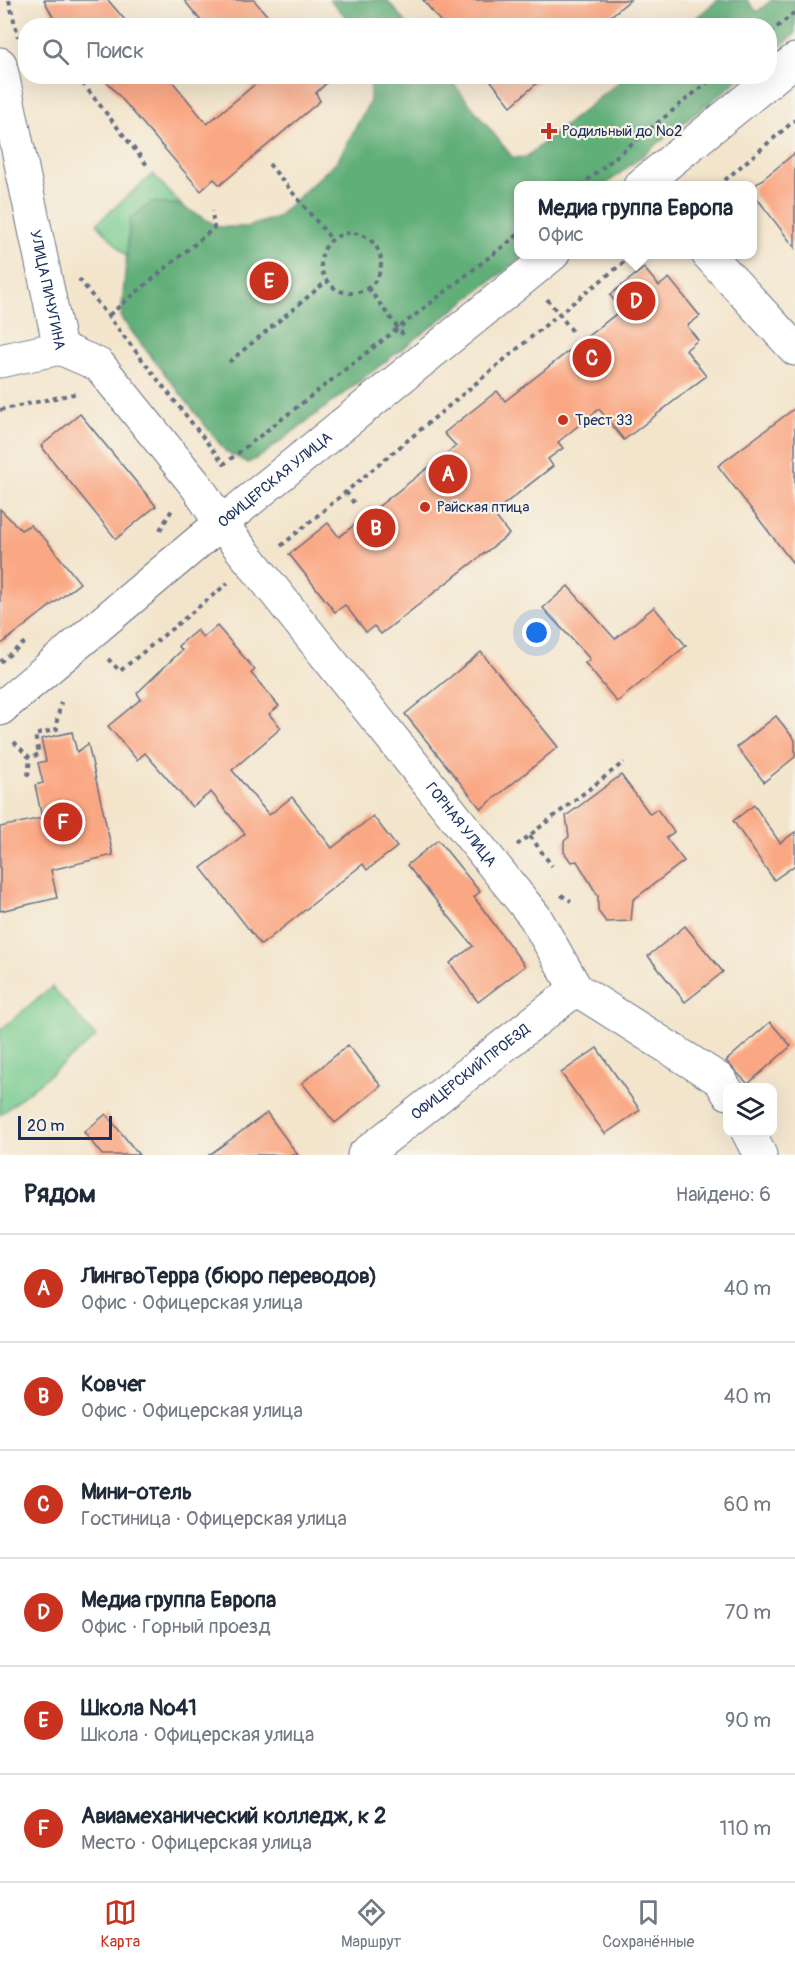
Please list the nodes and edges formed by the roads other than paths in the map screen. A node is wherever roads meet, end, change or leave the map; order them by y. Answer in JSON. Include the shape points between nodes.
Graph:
{"nodes":[{"id":1,"x":10,"y":53,"type":"edge"},
{"id":2,"x":795,"y":60,"type":"edge"},
{"id":3,"x":777,"y":75,"type":"edge"},
{"id":4,"x":766,"y":84,"type":"edge"},
{"id":5,"x":648,"y":181,"type":"edge"},
{"id":6,"x":548,"y":259,"type":"edge"},
{"id":7,"x":712,"y":259,"type":"edge"},
{"id":8,"x":60,"y":348,"type":"junction"},
{"id":9,"x":795,"y":349,"type":"edge"},
{"id":10,"x":0,"y":361,"type":"edge"},
{"id":11,"x":220,"y":524,"type":"junction"},
{"id":12,"x":0,"y":709,"type":"edge"},
{"id":13,"x":576,"y":989,"type":"junction"},
{"id":14,"x":723,"y":1085,"type":"edge"},
{"id":15,"x":751,"y":1137,"type":"edge"},
{"id":16,"x":364,"y":1155,"type":"edge"},
{"id":17,"x":760,"y":1155,"type":"edge"}],
"edges":[{"from":1,"to":8,"type":"street","name":"УЛИЦА ПИЧУГИНА"},
{"from":2,"to":3,"type":"street"},
{"from":4,"to":5,"type":"street"},
{"from":6,"to":11,"type":"street","name":"ОФИЦЕРСКАЯ УЛИЦА"},
{"from":7,"to":9,"type":"street"},
{"from":8,"to":10,"type":"street"},
{"from":8,"to":11,"type":"street","name":"УЛИЦА ПИЧУГИНА","via":[[99,364],[198,488]]},
{"from":11,"to":12,"type":"street","name":"ОФИЦЕРСКАЯ УЛИЦА"},
{"from":11,"to":13,"type":"street","name":"ГОРНАЯ УЛИЦА","via":[[244,573],[535,917]]},
{"from":13,"to":14,"type":"street","name":"ГОРНАЯ УЛИЦА"},
{"from":13,"to":16,"type":"street","name":"ОФИЦЕРСКИЙ ПРОЕЗД"},
{"from":15,"to":17,"type":"street"}]}
